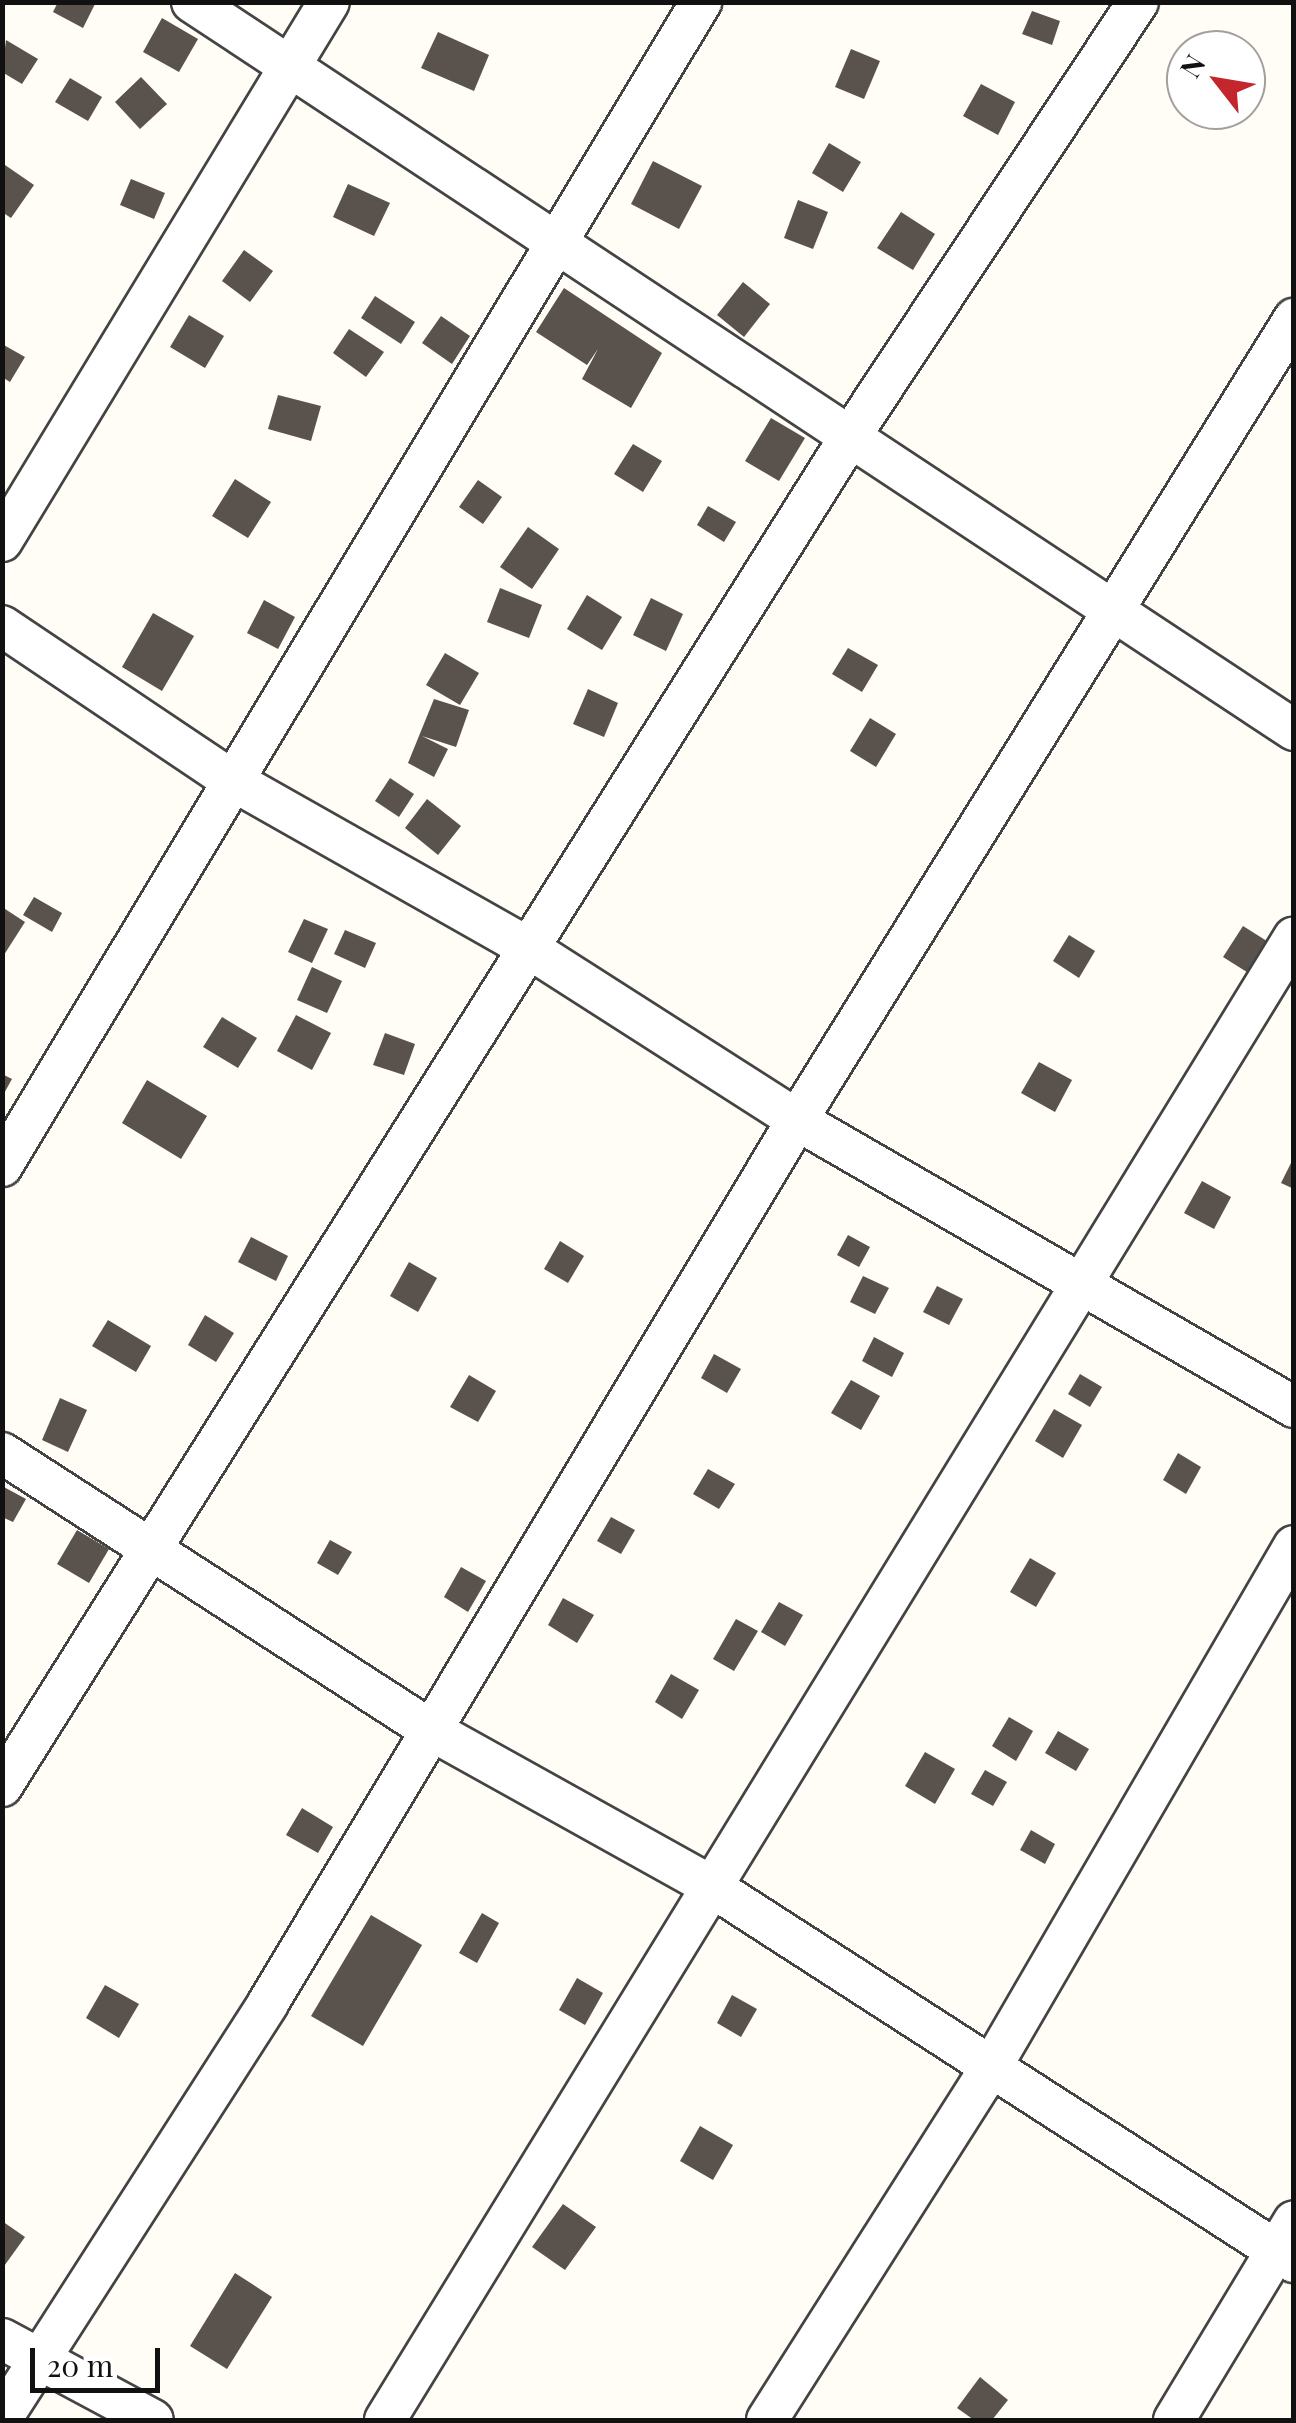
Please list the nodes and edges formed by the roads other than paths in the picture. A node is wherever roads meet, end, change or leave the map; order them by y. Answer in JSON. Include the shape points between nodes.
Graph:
{"nodes":[{"id":1,"x":192,"y":2,"type":"edge"},
{"id":2,"x":329,"y":2,"type":"edge"},
{"id":3,"x":701,"y":2,"type":"edge"},
{"id":4,"x":1138,"y":2,"type":"edge"},
{"id":5,"x":291,"y":72,"type":"junction"},
{"id":6,"x":555,"y":248,"type":"junction"},
{"id":7,"x":1292,"y":324,"type":"edge"},
{"id":8,"x":851,"y":435,"type":"junction"},
{"id":9,"x":2,"y":542,"type":"edge"},
{"id":10,"x":1114,"y":615,"type":"junction"},
{"id":11,"x":2,"y":626,"type":"edge"},
{"id":12,"x":1294,"y":730,"type":"edge"},
{"id":13,"x":230,"y":780,"type":"junction"},
{"id":14,"x":1294,"y":937,"type":"edge"},
{"id":15,"x":530,"y":949,"type":"junction"},
{"id":16,"x":797,"y":1120,"type":"junction"},
{"id":17,"x":2,"y":1166,"type":"edge"},
{"id":18,"x":1084,"y":1284,"type":"junction"},
{"id":19,"x":1294,"y":1407,"type":"edge"},
{"id":20,"x":2,"y":1453,"type":"edge"},
{"id":21,"x":1294,"y":1546,"type":"edge"},
{"id":22,"x":148,"y":1549,"type":"junction"},
{"id":23,"x":430,"y":1729,"type":"junction"},
{"id":24,"x":2,"y":1786,"type":"edge"},
{"id":25,"x":709,"y":1886,"type":"junction"},
{"id":26,"x":992,"y":2064,"type":"junction"},
{"id":27,"x":1288,"y":2245,"type":"edge"},
{"id":28,"x":2,"y":2339,"type":"edge"},
{"id":29,"x":36,"y":2361,"type":"junction"},
{"id":30,"x":2,"y":2418,"type":"edge"},
{"id":31,"x":153,"y":2420,"type":"edge"},
{"id":32,"x":385,"y":2420,"type":"edge"},
{"id":33,"x":767,"y":2420,"type":"edge"},
{"id":34,"x":1174,"y":2420,"type":"edge"}],
"edges":[{"from":1,"to":5,"type":"street"},
{"from":2,"to":5,"type":"street"},
{"from":3,"to":6,"type":"street"},
{"from":4,"to":8,"type":"street"},
{"from":5,"to":6,"type":"street"},
{"from":5,"to":9,"type":"street"},
{"from":6,"to":8,"type":"street"},
{"from":6,"to":13,"type":"street"},
{"from":7,"to":10,"type":"street"},
{"from":8,"to":10,"type":"street"},
{"from":8,"to":15,"type":"street"},
{"from":10,"to":12,"type":"street"},
{"from":10,"to":16,"type":"street"},
{"from":11,"to":13,"type":"street"},
{"from":13,"to":15,"type":"street"},
{"from":13,"to":17,"type":"street"},
{"from":14,"to":18,"type":"street"},
{"from":15,"to":16,"type":"street"},
{"from":15,"to":22,"type":"street"},
{"from":16,"to":18,"type":"street"},
{"from":16,"to":23,"type":"street"},
{"from":18,"to":19,"type":"street"},
{"from":18,"to":25,"type":"street"},
{"from":20,"to":22,"type":"street"},
{"from":21,"to":26,"type":"street"},
{"from":22,"to":23,"type":"street"},
{"from":22,"to":24,"type":"street"},
{"from":23,"to":25,"type":"street"},
{"from":23,"to":29,"type":"street","via":[[268,2002]]},
{"from":25,"to":26,"type":"street"},
{"from":25,"to":32,"type":"street"},
{"from":26,"to":27,"type":"street"},
{"from":26,"to":33,"type":"street"},
{"from":27,"to":34,"type":"street"},
{"from":28,"to":29,"type":"street"},
{"from":29,"to":30,"type":"street"},
{"from":29,"to":31,"type":"street"}]}
